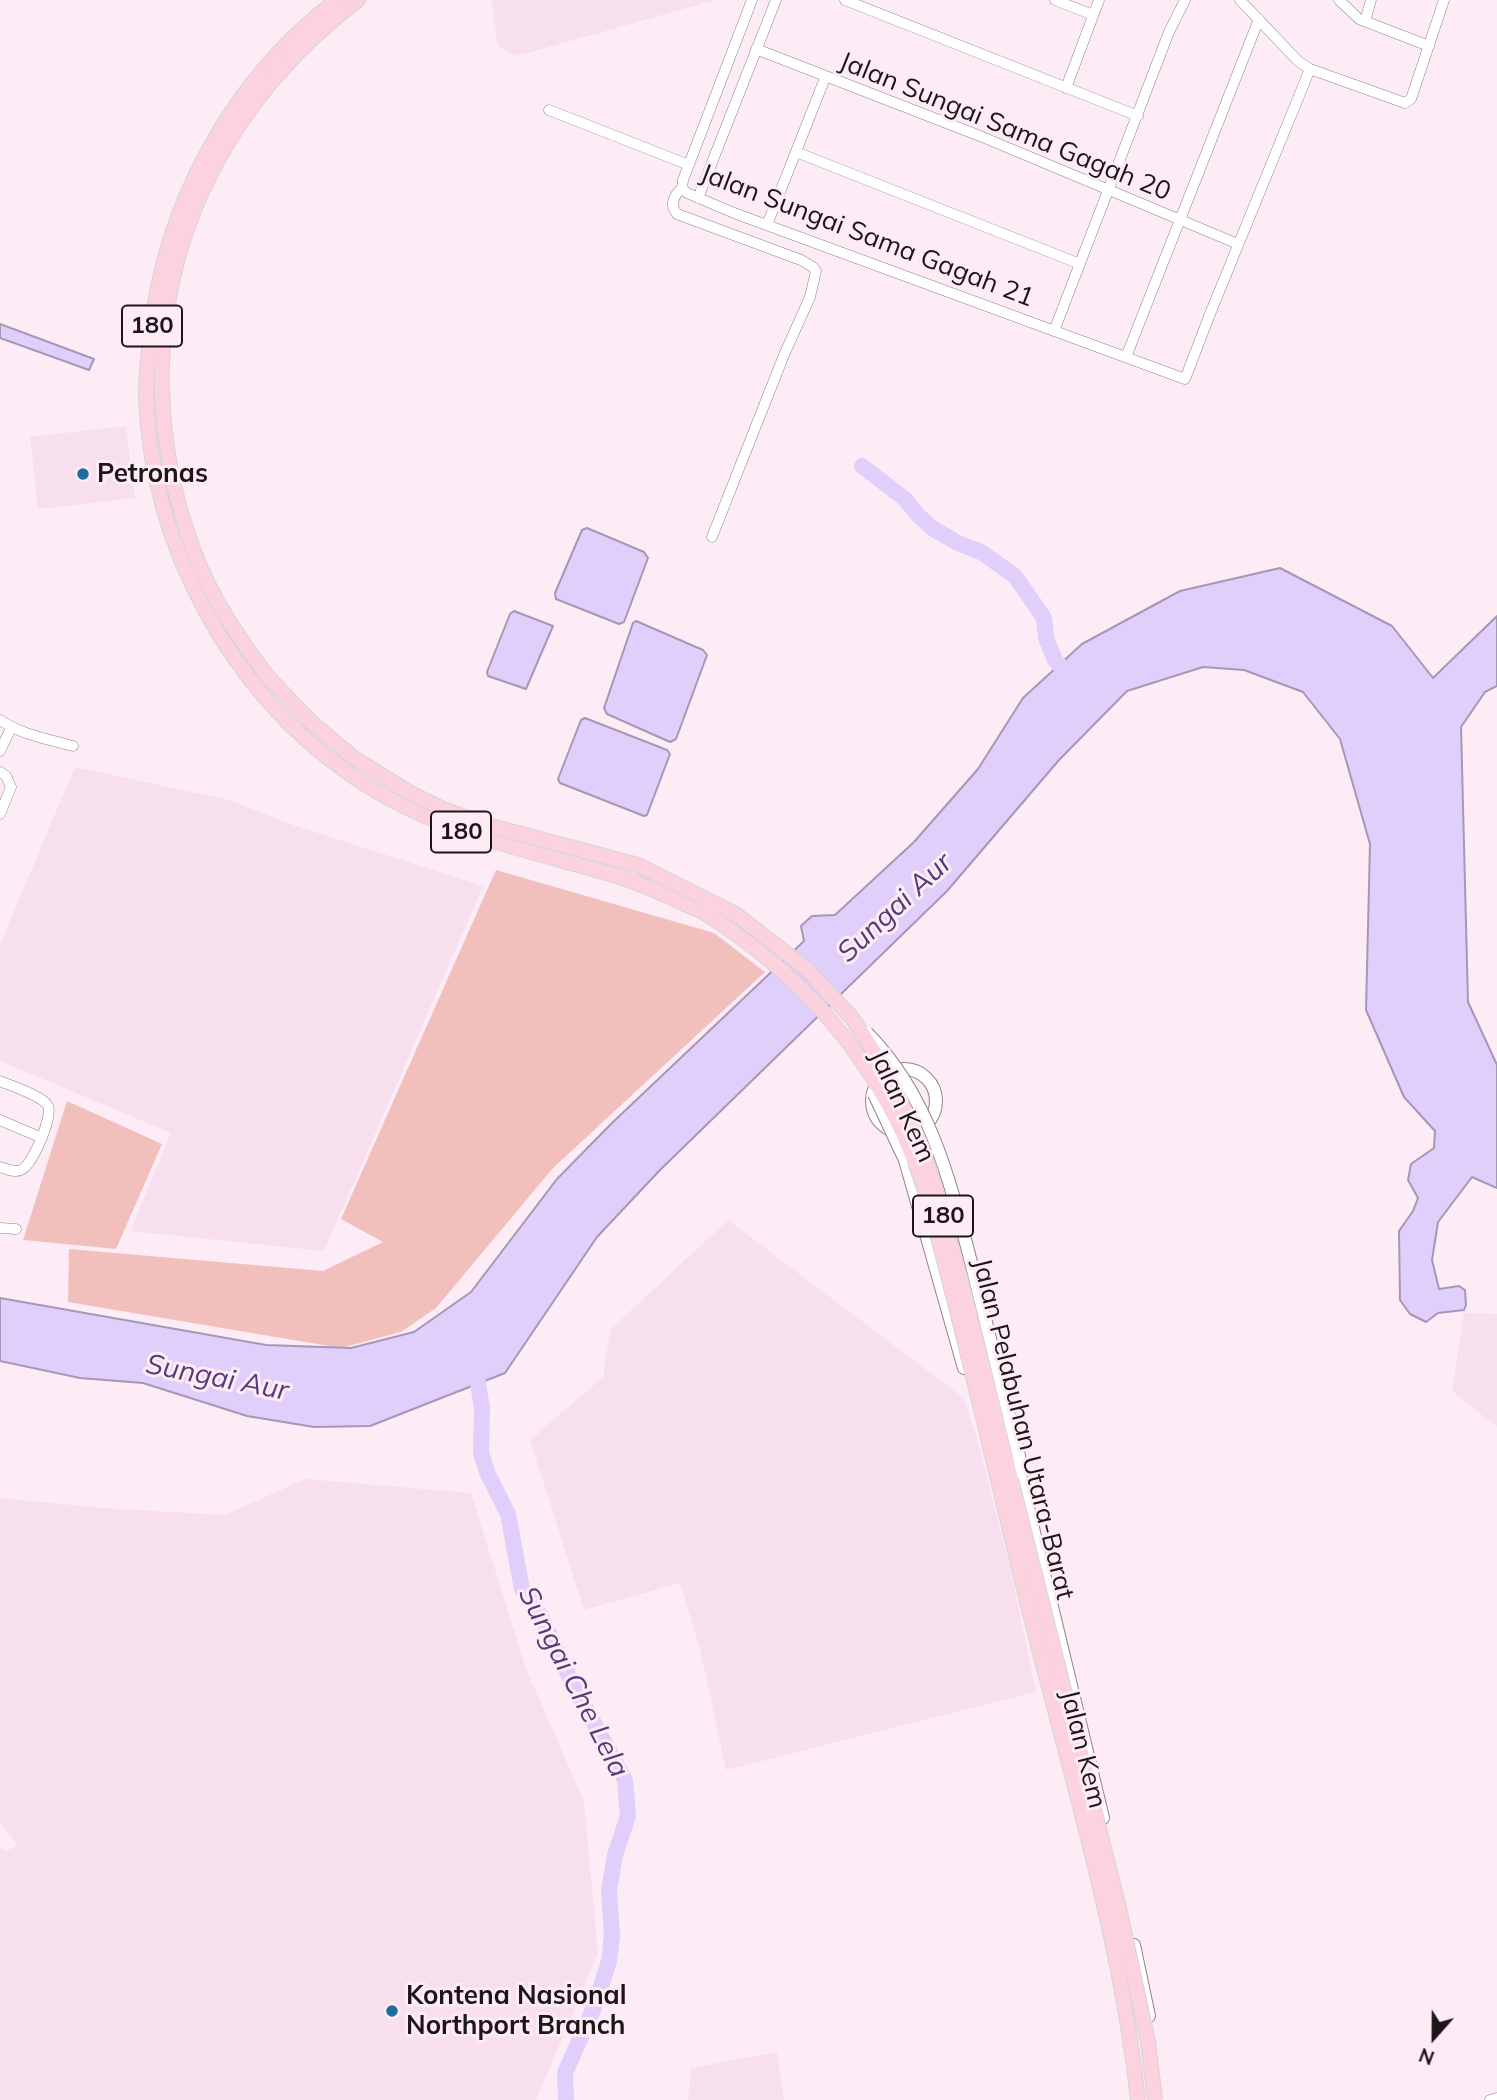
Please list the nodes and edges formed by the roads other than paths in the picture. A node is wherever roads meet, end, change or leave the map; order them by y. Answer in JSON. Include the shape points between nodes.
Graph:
{"nodes":[{"id":1,"x":337,"y":0,"type":"edge"},
{"id":2,"x":358,"y":0,"type":"edge"},
{"id":3,"x":752,"y":0,"type":"edge"},
{"id":4,"x":776,"y":0,"type":"edge"},
{"id":5,"x":845,"y":0,"type":"edge"},
{"id":6,"x":1055,"y":0,"type":"edge"},
{"id":7,"x":1099,"y":0,"type":"edge"},
{"id":8,"x":1185,"y":0,"type":"edge"},
{"id":9,"x":1240,"y":0,"type":"edge"},
{"id":10,"x":1339,"y":0,"type":"edge"},
{"id":11,"x":1371,"y":0,"type":"edge"},
{"id":12,"x":1444,"y":0,"type":"edge"},
{"id":13,"x":873,"y":5,"type":"edge"},
{"id":14,"x":1093,"y":15,"type":"junction"},
{"id":15,"x":1259,"y":19,"type":"junction"},
{"id":16,"x":1365,"y":21,"type":"junction"},
{"id":17,"x":1429,"y":46,"type":"junction"},
{"id":18,"x":756,"y":49,"type":"junction"},
{"id":19,"x":1310,"y":69,"type":"junction"},
{"id":20,"x":825,"y":78,"type":"junction"},
{"id":21,"x":1066,"y":88,"type":"junction"},
{"id":22,"x":550,"y":110,"type":"dead end"},
{"id":23,"x":1138,"y":116,"type":"junction"},
{"id":24,"x":796,"y":152,"type":"junction"},
{"id":25,"x":689,"y":165,"type":"junction"},
{"id":26,"x":682,"y":188,"type":"junction"},
{"id":27,"x":1110,"y":191,"type":"junction"},
{"id":28,"x":698,"y":198,"type":"junction"},
{"id":29,"x":1179,"y":220,"type":"junction"},
{"id":30,"x":767,"y":225,"type":"junction"},
{"id":31,"x":1238,"y":244,"type":"junction"},
{"id":32,"x":1080,"y":264,"type":"junction"},
{"id":33,"x":1054,"y":331,"type":"junction"},
{"id":34,"x":1126,"y":357,"type":"junction"},
{"id":35,"x":712,"y":537,"type":"dead end"},
{"id":36,"x":0,"y":720,"type":"edge"},
{"id":37,"x":11,"y":728,"type":"junction"},
{"id":38,"x":73,"y":746,"type":"dead end"},
{"id":39,"x":0,"y":750,"type":"edge"},
{"id":40,"x":0,"y":772,"type":"edge"},
{"id":41,"x":0,"y":814,"type":"edge"},
{"id":42,"x":852,"y":1018,"type":"junction"},
{"id":43,"x":836,"y":1025,"type":"junction"},
{"id":44,"x":0,"y":1081,"type":"edge"},
{"id":45,"x":0,"y":1120,"type":"edge"},
{"id":46,"x":922,"y":1128,"type":"junction"},
{"id":47,"x":901,"y":1133,"type":"junction"},
{"id":48,"x":42,"y":1138,"type":"junction"},
{"id":49,"x":0,"y":1167,"type":"edge"},
{"id":50,"x":0,"y":1228,"type":"edge"},
{"id":51,"x":16,"y":1229,"type":"dead end"},
{"id":52,"x":977,"y":1412,"type":"junction"},
{"id":53,"x":1021,"y":1473,"type":"junction"},
{"id":54,"x":1497,"y":2098,"type":"edge"},
{"id":55,"x":1136,"y":2100,"type":"edge"},
{"id":56,"x":1156,"y":2100,"type":"edge"},
{"id":57,"x":1490,"y":2100,"type":"edge"}],
"edges":[{"from":1,"to":43,"type":"main road","name":"Jalan Pelabuhan Utara-Barat","number":"180","bridge":true,"via":[[266,67],[208,148],[174,227],[156,289],[146,397],[159,486],[193,587],[255,686],[301,736],[351,775],[399,804],[472,836],[622,878],[703,912],[749,943]]},
{"from":2,"to":42,"type":"main road","name":"Jalan Pelabuhan Utara-Barat","number":"180","bridge":true,"via":[[294,55],[248,109],[191,214],[176,267],[165,327],[163,421],[176,495],[207,583],[241,642],[268,677],[354,758],[443,809],[638,865],[737,915],[807,969]]},
{"from":3,"to":25,"type":"street","name":"Jalan Sungai Sama Gagah 21"},
{"from":4,"to":18,"type":"street"},
{"from":5,"to":13,"type":"street"},
{"from":6,"to":14,"type":"street"},
{"from":7,"to":14,"type":"street"},
{"from":8,"to":23,"type":"street"},
{"from":9,"to":15,"type":"street"},
{"from":10,"to":16,"type":"street"},
{"from":11,"to":16,"type":"street"},
{"from":12,"to":17,"type":"street"},
{"from":13,"to":21,"type":"street"},
{"from":14,"to":21,"type":"street"},
{"from":15,"to":19,"type":"street"},
{"from":15,"to":29,"type":"street"},
{"from":16,"to":17,"type":"street"},
{"from":17,"to":19,"type":"street","via":[[1408,102]]},
{"from":18,"to":20,"type":"street","name":"Jalan Sungai Sama Gagah 20"},
{"from":18,"to":28,"type":"street"},
{"from":19,"to":31,"type":"street"},
{"from":20,"to":24,"type":"street"},
{"from":20,"to":27,"type":"street","name":"Jalan Sungai Sama Gagah 20"},
{"from":21,"to":23,"type":"street"},
{"from":22,"to":25,"type":"street"},
{"from":23,"to":27,"type":"street"},
{"from":24,"to":30,"type":"street"},
{"from":24,"to":32,"type":"street"},
{"from":25,"to":26,"type":"street","name":"Jalan Sungai Sama Gagah 21"},
{"from":26,"to":28,"type":"street","name":"Jalan Sungai Sama Gagah 21"},
{"from":26,"to":35,"type":"street","via":[[673,202],[677,214],[801,260],[816,271],[814,286]]},
{"from":27,"to":29,"type":"street","name":"Jalan Sungai Sama Gagah 20"},
{"from":27,"to":32,"type":"street"},
{"from":28,"to":30,"type":"street","name":"Jalan Sungai Sama Gagah 21"},
{"from":29,"to":31,"type":"street","name":"Jalan Sungai Sama Gagah 20"},
{"from":29,"to":34,"type":"street"},
{"from":30,"to":33,"type":"street","name":"Jalan Sungai Sama Gagah 21"},
{"from":31,"to":34,"type":"street","name":"Jalan Sungai Sama Gagah 21","via":[[1185,379]]},
{"from":32,"to":33,"type":"street"},
{"from":33,"to":34,"type":"street","name":"Jalan Sungai Sama Gagah 21"},
{"from":36,"to":37,"type":"street"},
{"from":37,"to":38,"type":"street"},
{"from":37,"to":39,"type":"street"},
{"from":40,"to":41,"type":"street","via":[[11,787]]},
{"from":42,"to":53,"type":"street","name":"Jalan Kem","bridge":true,"via":[[893,1062],[939,1149]]},
{"from":42,"to":56,"type":"main road","name":"Jalan Pelabuhan Utara-Barat","number":"180","bridge":true,"via":[[902,1105],[929,1168],[1104,1847],[1148,2042]]},
{"from":43,"to":52,"type":"street","name":"Jalan Kem","bridge":true,"via":[[905,1160]]},
{"from":43,"to":55,"type":"main road","name":"Jalan Pelabuhan Utara-Barat","number":"180","bridge":true,"via":[[896,1119],[926,1193],[1099,1886],[1128,2027]]},
{"from":44,"to":48,"type":"street","via":[[46,1103],[49,1112]]},
{"from":45,"to":48,"type":"street"},
{"from":46,"to":47,"type":"street"},
{"from":46,"to":47,"type":"street","via":[[934,1113],[935,1094],[919,1073],[900,1069],[875,1086],[872,1107],[882,1125]]},
{"from":46,"to":53,"type":"street","name":"Jalan Kem","via":[[939,1173],[999,1408]]},
{"from":47,"to":52,"type":"street","name":"Jalan Kem","via":[[926,1208]]},
{"from":48,"to":49,"type":"street","via":[[27,1167],[17,1171]]},
{"from":50,"to":51,"type":"street"},
{"from":52,"to":55,"type":"street","name":"Jalan Kem","via":[[1112,1966]]},
{"from":53,"to":56,"type":"street","name":"Jalan Kem","via":[[1141,1971],[1153,2041]]},
{"from":54,"to":57,"type":"street"}]}
